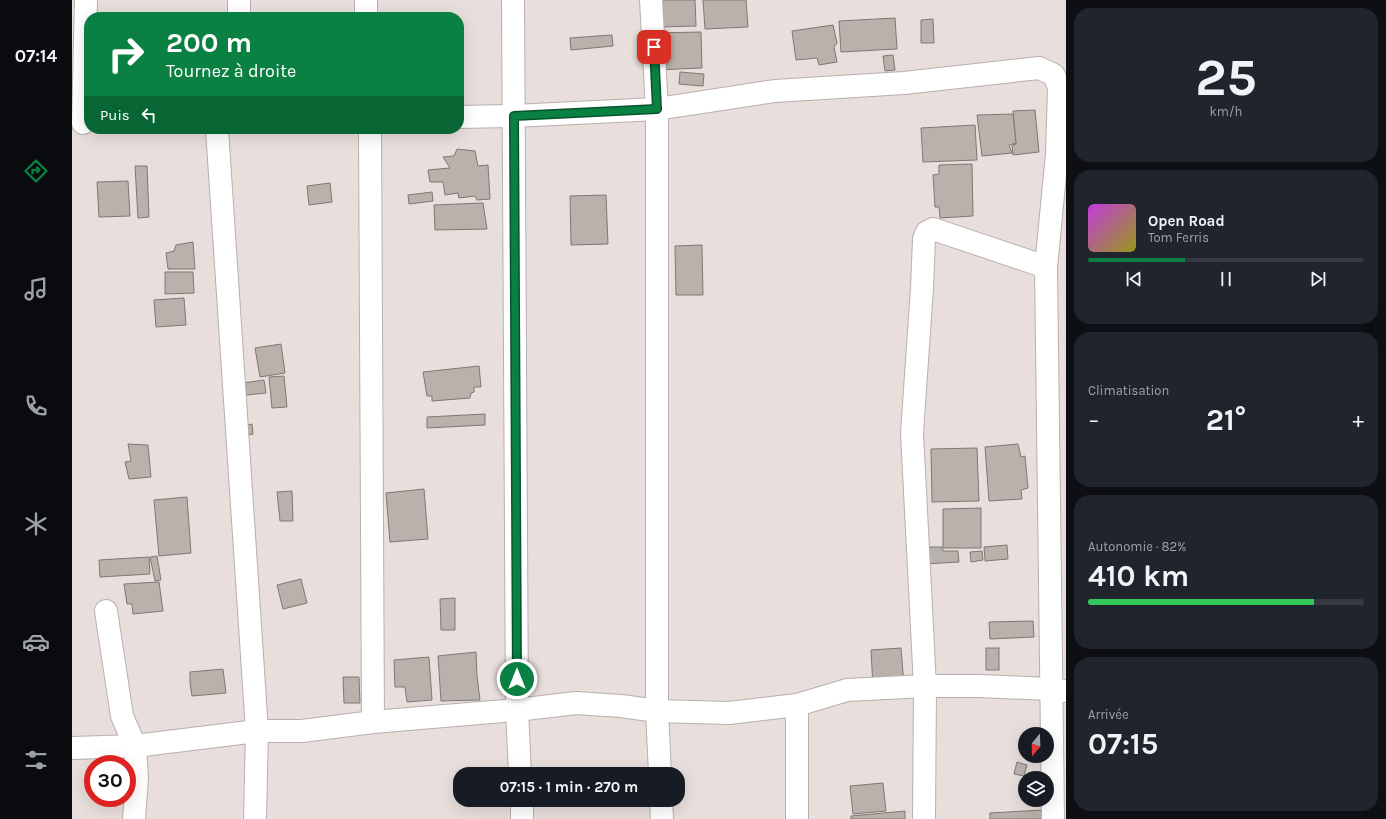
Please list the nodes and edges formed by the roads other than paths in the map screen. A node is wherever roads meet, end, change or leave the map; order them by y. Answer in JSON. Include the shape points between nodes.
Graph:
{"nodes":[{"id":1,"x":86,"y":0,"type":"edge"},
{"id":2,"x":239,"y":0,"type":"edge"},
{"id":3,"x":366,"y":0,"type":"edge"},
{"id":4,"x":514,"y":0,"type":"edge"},
{"id":5,"x":651,"y":0,"type":"edge"},
{"id":6,"x":86,"y":12,"type":"edge"},
{"id":7,"x":239,"y":12,"type":"edge"},
{"id":8,"x":366,"y":12,"type":"edge"},
{"id":9,"x":84,"y":50,"type":"edge"},
{"id":10,"x":657,"y":109,"type":"junction"},
{"id":11,"x":514,"y":116,"type":"junction"},
{"id":12,"x":464,"y":117,"type":"edge"},
{"id":13,"x":81,"y":124,"type":"edge"},
{"id":14,"x":216,"y":134,"type":"edge"},
{"id":15,"x":370,"y":134,"type":"edge"},
{"id":16,"x":1062,"y":155,"type":"edge"},
{"id":17,"x":1046,"y":267,"type":"junction"},
{"id":18,"x":106,"y":611,"type":"dead end"},
{"id":19,"x":925,"y":686,"type":"junction"},
{"id":20,"x":1059,"y":690,"type":"edge"},
{"id":21,"x":797,"y":705,"type":"junction"},
{"id":22,"x":518,"y":710,"type":"junction"},
{"id":23,"x":657,"y":711,"type":"junction"},
{"id":24,"x":372,"y":722,"type":"junction"},
{"id":25,"x":257,"y":731,"type":"junction"},
{"id":26,"x":135,"y":746,"type":"junction"},
{"id":27,"x":72,"y":748,"type":"edge"},
{"id":28,"x":520,"y":767,"type":"edge"},
{"id":29,"x":660,"y":767,"type":"edge"},
{"id":30,"x":522,"y":807,"type":"edge"},
{"id":31,"x":661,"y":807,"type":"edge"},
{"id":32,"x":134,"y":819,"type":"edge"},
{"id":33,"x":255,"y":819,"type":"edge"},
{"id":34,"x":522,"y":819,"type":"edge"},
{"id":35,"x":662,"y":819,"type":"edge"},
{"id":36,"x":797,"y":819,"type":"edge"},
{"id":37,"x":924,"y":819,"type":"edge"},
{"id":38,"x":1053,"y":819,"type":"edge"}],
"edges":[{"from":1,"to":6,"type":"street"},
{"from":2,"to":7,"type":"street"},
{"from":3,"to":8,"type":"street"},
{"from":4,"to":11,"type":"street"},
{"from":5,"to":10,"type":"street"},
{"from":9,"to":13,"type":"street"},
{"from":10,"to":11,"type":"street"},
{"from":10,"to":16,"type":"street","via":[[774,91],[904,82],[1039,68],[1054,76],[1059,88]]},
{"from":10,"to":23,"type":"street"},
{"from":11,"to":12,"type":"street"},
{"from":11,"to":22,"type":"street"},
{"from":14,"to":25,"type":"street"},
{"from":15,"to":24,"type":"street"},
{"from":16,"to":17,"type":"street"},
{"from":17,"to":19,"type":"street","via":[[933,229],[927,232],[924,239],[912,433]]},
{"from":17,"to":20,"type":"street"},
{"from":18,"to":26,"type":"street","via":[[122,716]]},
{"from":19,"to":20,"type":"street"},
{"from":19,"to":21,"type":"street","via":[[846,690]]},
{"from":19,"to":37,"type":"street"},
{"from":20,"to":38,"type":"street"},
{"from":21,"to":23,"type":"street","via":[[730,713]]},
{"from":21,"to":36,"type":"street"},
{"from":22,"to":23,"type":"street","via":[[576,702]]},
{"from":22,"to":24,"type":"street"},
{"from":22,"to":28,"type":"street"},
{"from":23,"to":29,"type":"street"},
{"from":24,"to":25,"type":"street","via":[[302,731]]},
{"from":25,"to":26,"type":"street"},
{"from":25,"to":33,"type":"street"},
{"from":26,"to":27,"type":"street"},
{"from":26,"to":32,"type":"street","via":[[137,778]]},
{"from":30,"to":34,"type":"street"},
{"from":31,"to":35,"type":"street"}]}
